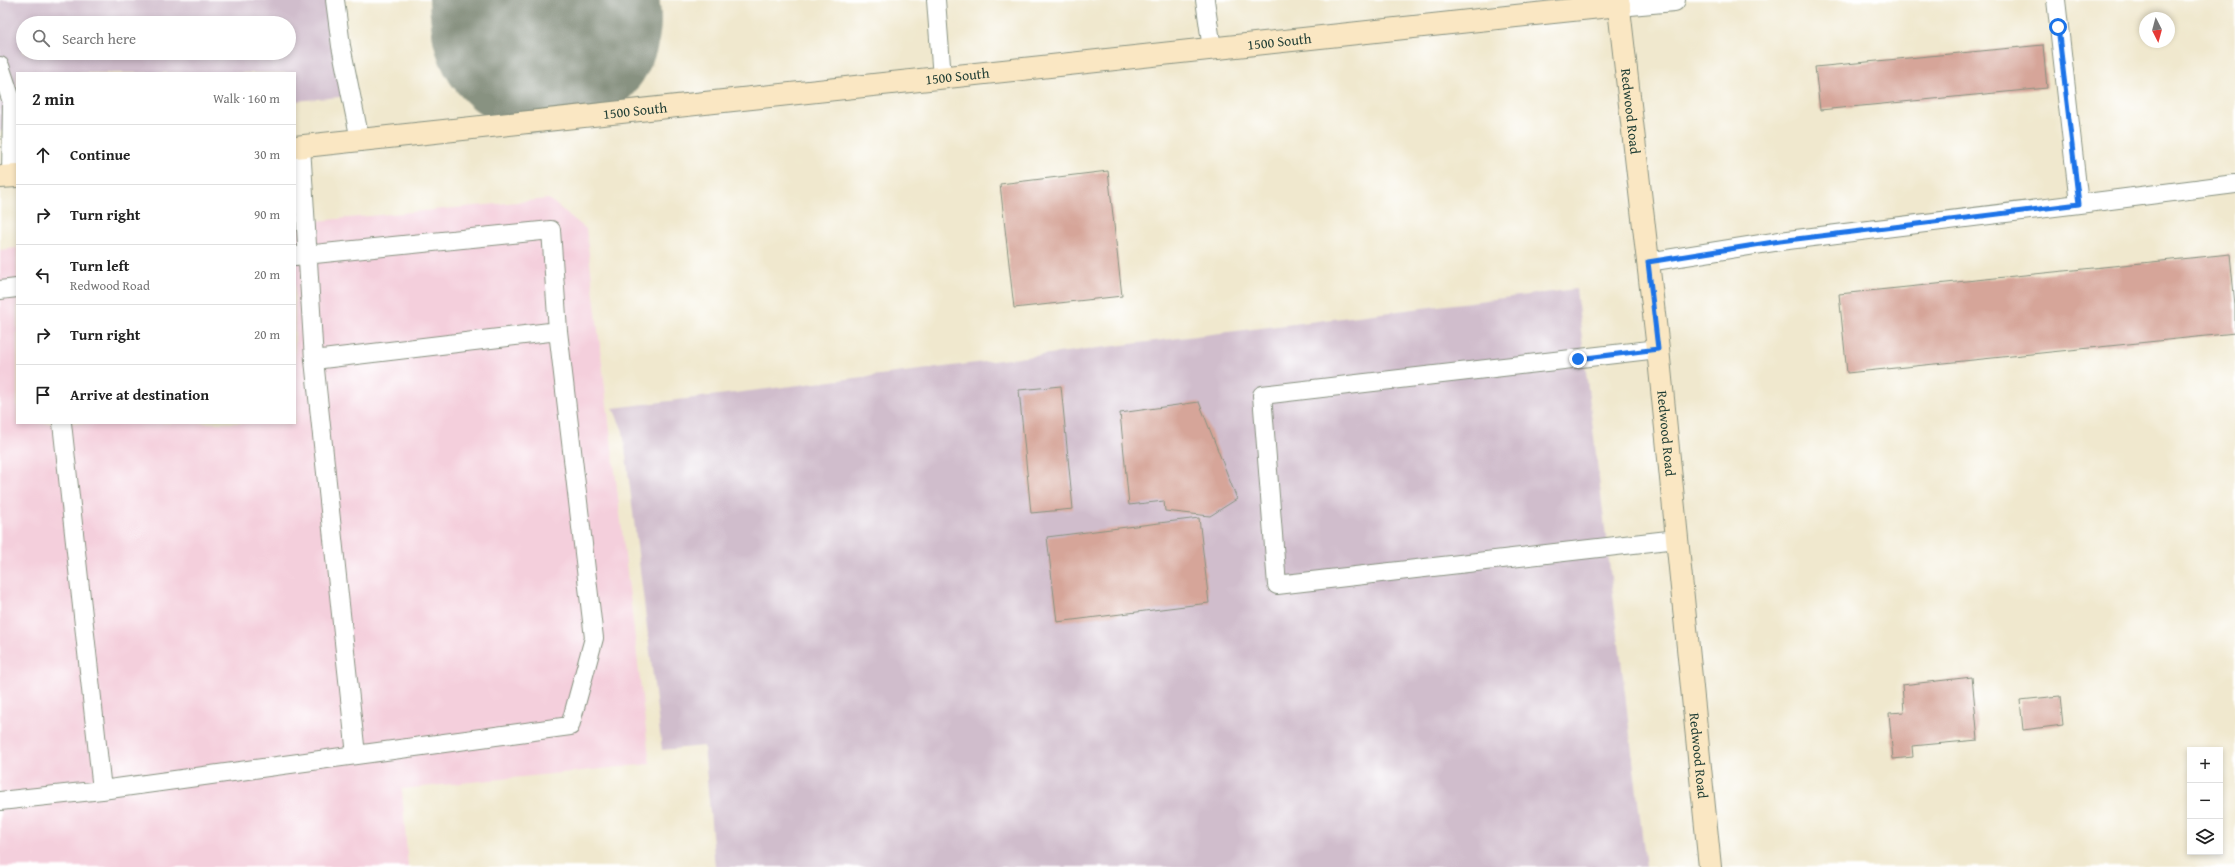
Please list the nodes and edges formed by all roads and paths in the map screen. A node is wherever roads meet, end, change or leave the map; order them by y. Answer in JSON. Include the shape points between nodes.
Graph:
{"nodes":[{"id":1,"x":335,"y":0,"type":"edge"},
{"id":2,"x":936,"y":0,"type":"edge"},
{"id":3,"x":1205,"y":0,"type":"edge"},
{"id":4,"x":1674,"y":0,"type":"edge"},
{"id":5,"x":2056,"y":0,"type":"edge"},
{"id":6,"x":1619,"y":2,"type":"edge"},
{"id":7,"x":1212,"y":49,"type":"junction"},
{"id":8,"x":0,"y":66,"type":"edge"},
{"id":9,"x":942,"y":78,"type":"junction"},
{"id":10,"x":360,"y":140,"type":"junction"},
{"id":11,"x":298,"y":147,"type":"edge"},
{"id":12,"x":9,"y":176,"type":"edge"},
{"id":13,"x":2235,"y":184,"type":"edge"},
{"id":14,"x":2079,"y":204,"type":"junction"},
{"id":15,"x":301,"y":255,"type":"edge"},
{"id":16,"x":1648,"y":262,"type":"junction"},
{"id":17,"x":16,"y":288,"type":"edge"},
{"id":18,"x":0,"y":290,"type":"edge"},
{"id":19,"x":558,"y":331,"type":"junction"},
{"id":20,"x":1658,"y":349,"type":"junction"},
{"id":21,"x":314,"y":360,"type":"junction"},
{"id":22,"x":62,"y":424,"type":"edge"},
{"id":23,"x":1677,"y":539,"type":"junction"},
{"id":24,"x":356,"y":755,"type":"junction"},
{"id":25,"x":102,"y":790,"type":"junction"},
{"id":26,"x":0,"y":801,"type":"edge"},
{"id":27,"x":1710,"y":867,"type":"edge"}],
"edges":[{"from":1,"to":10,"type":"lane","via":[[341,46]]},
{"from":2,"to":9,"type":"lane"},
{"from":3,"to":7,"type":"lane"},
{"from":4,"to":6,"type":"street"},
{"from":5,"to":14,"type":"lane"},
{"from":6,"to":7,"type":"street","name":"1500 South"},
{"from":6,"to":16,"type":"street","name":"Redwood Road"},
{"from":7,"to":9,"type":"street","name":"1500 South"},
{"from":8,"to":12,"type":"lane","via":[[12,102]]},
{"from":9,"to":10,"type":"street","name":"1500 South"},
{"from":10,"to":11,"type":"street","name":"1500 South"},
{"from":11,"to":15,"type":"lane"},
{"from":13,"to":14,"type":"lane"},
{"from":14,"to":16,"type":"lane","via":[[1780,241]]},
{"from":15,"to":19,"type":"lane","via":[[551,230]]},
{"from":15,"to":21,"type":"lane"},
{"from":16,"to":20,"type":"street","name":"Redwood Road"},
{"from":17,"to":18,"type":"lane"},
{"from":19,"to":21,"type":"lane"},
{"from":19,"to":24,"type":"lane","via":[[594,638],[570,726]]},
{"from":20,"to":23,"type":"street","name":"Redwood Road"},
{"from":20,"to":23,"type":"lane","via":[[1262,395],[1277,585]]},
{"from":21,"to":24,"type":"lane"},
{"from":22,"to":25,"type":"lane"},
{"from":23,"to":27,"type":"street","name":"Redwood Road"},
{"from":24,"to":25,"type":"lane"},
{"from":25,"to":26,"type":"lane"}]}
